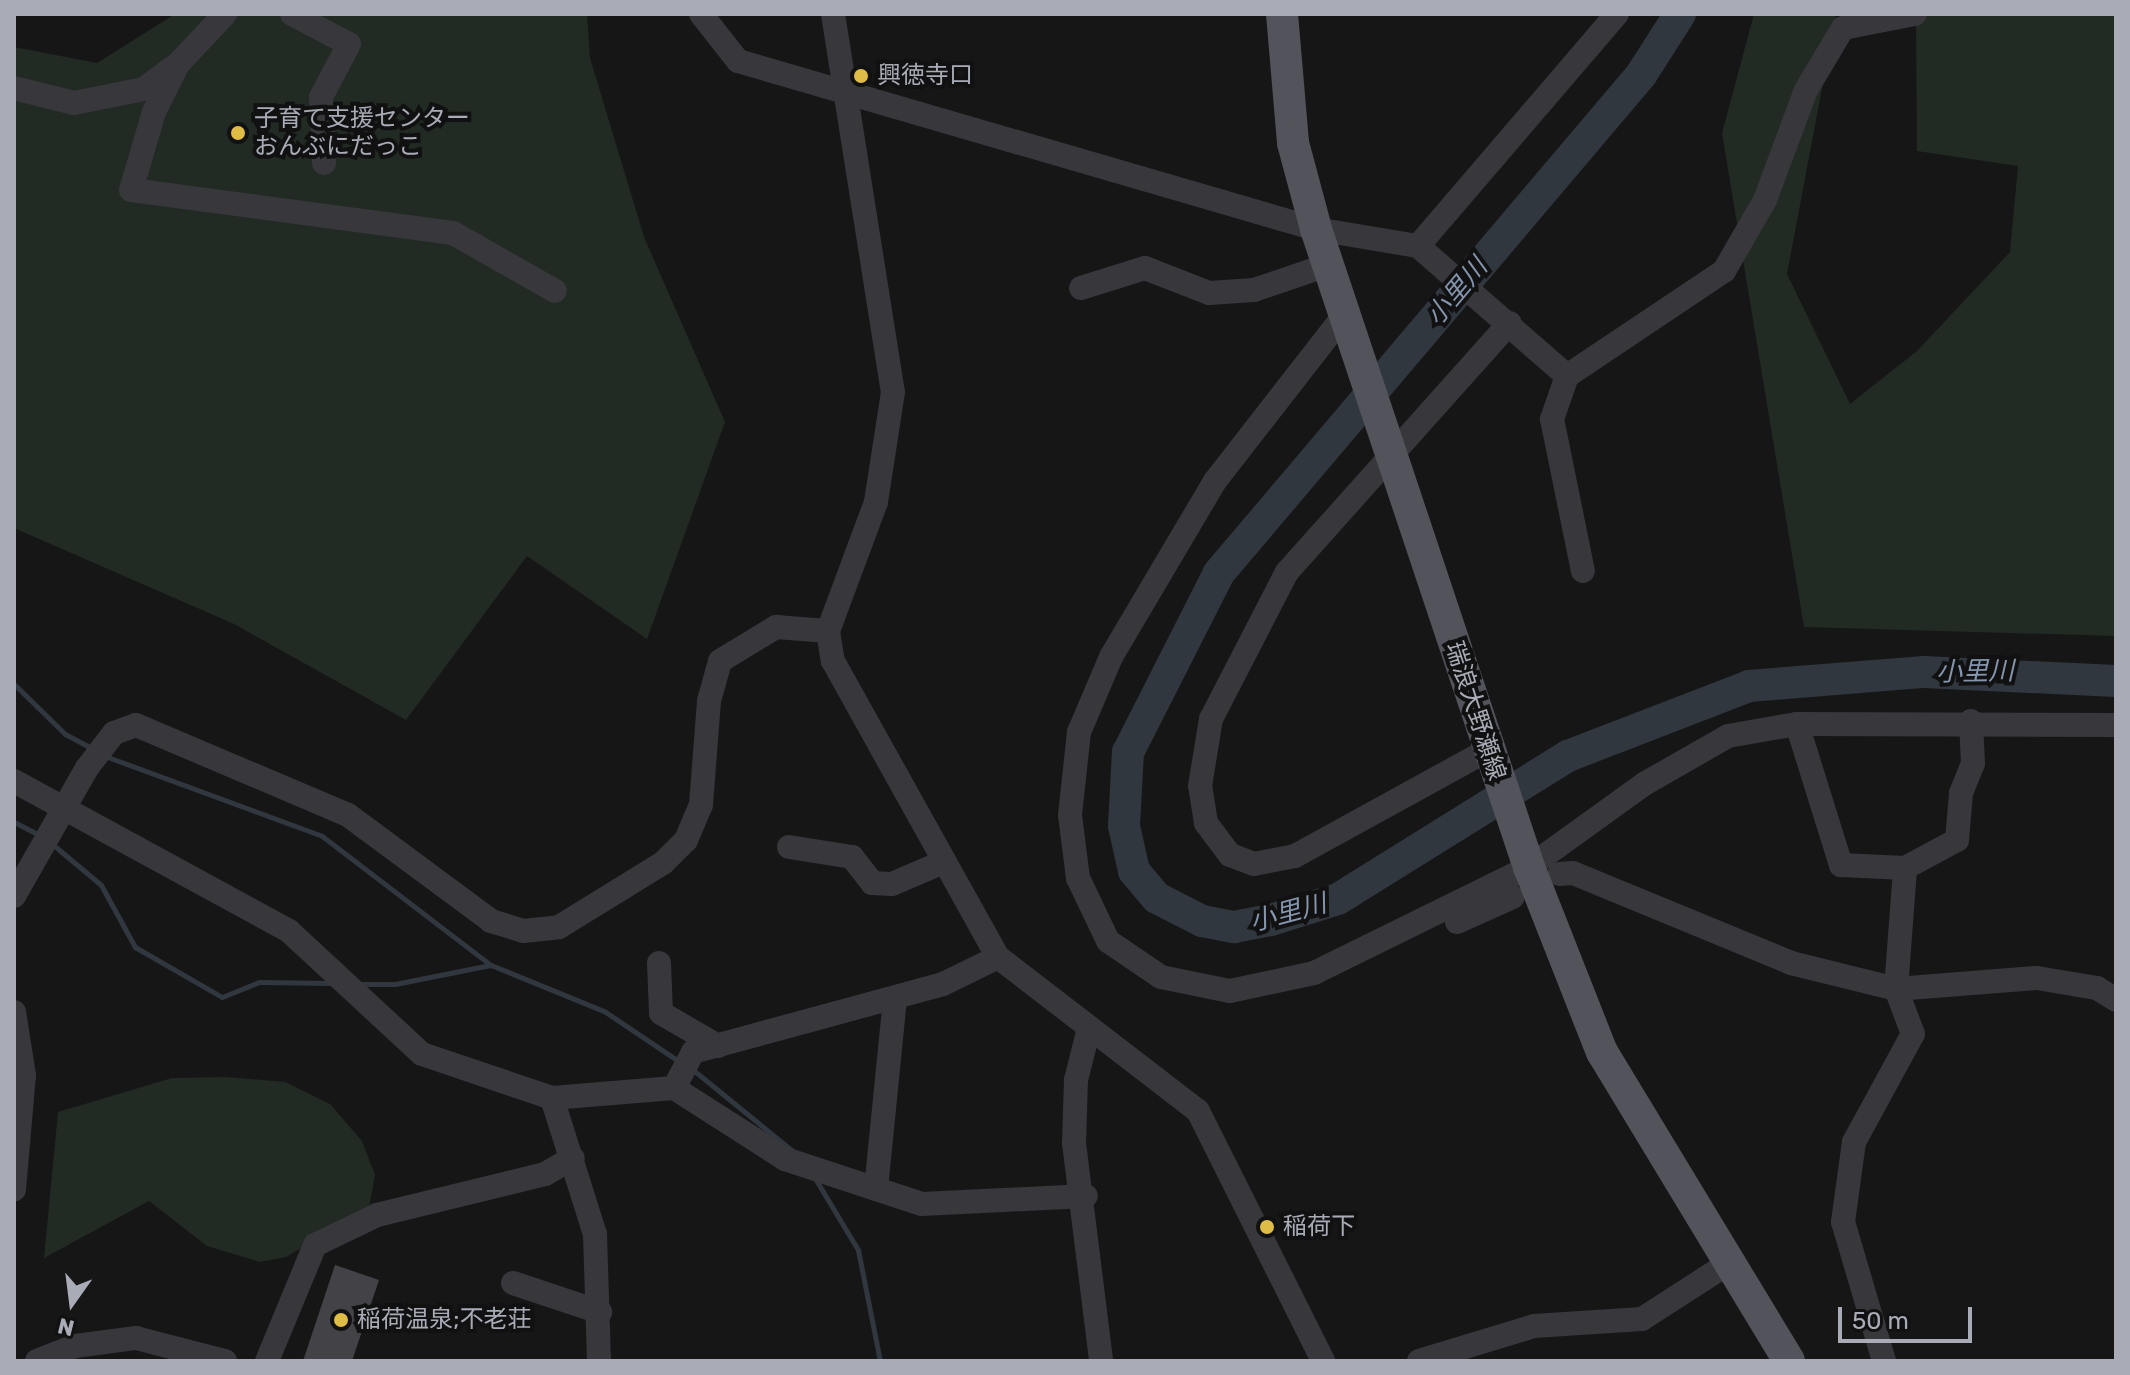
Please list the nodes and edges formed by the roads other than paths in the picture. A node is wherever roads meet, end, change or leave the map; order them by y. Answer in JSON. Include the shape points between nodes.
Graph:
{"nodes":[{"id":1,"x":225,"y":14,"type":"edge"},
{"id":2,"x":292,"y":14,"type":"edge"},
{"id":3,"x":701,"y":14,"type":"edge"},
{"id":4,"x":833,"y":14,"type":"edge"},
{"id":5,"x":1282,"y":14,"type":"edge"},
{"id":6,"x":1617,"y":14,"type":"edge"},
{"id":7,"x":1915,"y":14,"type":"edge"},
{"id":8,"x":178,"y":64,"type":"junction"},
{"id":9,"x":14,"y":88,"type":"edge"},
{"id":10,"x":844,"y":90,"type":"junction"},
{"id":11,"x":324,"y":163,"type":"dead end"},
{"id":12,"x":1316,"y":229,"type":"junction"},
{"id":13,"x":1418,"y":246,"type":"junction"},
{"id":14,"x":1328,"y":265,"type":"junction"},
{"id":15,"x":1081,"y":288,"type":"dead end"},
{"id":16,"x":555,"y":291,"type":"dead end"},
{"id":17,"x":1347,"y":320,"type":"junction"},
{"id":18,"x":1510,"y":323,"type":"junction"},
{"id":19,"x":1567,"y":376,"type":"junction"},
{"id":20,"x":1393,"y":451,"type":"junction"},
{"id":21,"x":1583,"y":571,"type":"dead end"},
{"id":22,"x":828,"y":631,"type":"junction"},
{"id":23,"x":1971,"y":721,"type":"junction"},
{"id":24,"x":1797,"y":724,"type":"junction"},
{"id":25,"x":2116,"y":725,"type":"edge"},
{"id":26,"x":1490,"y":761,"type":"junction"},
{"id":27,"x":14,"y":781,"type":"edge"},
{"id":28,"x":67,"y":806,"type":"junction"},
{"id":29,"x":789,"y":847,"type":"dead end"},
{"id":30,"x":941,"y":863,"type":"junction"},
{"id":31,"x":1538,"y":865,"type":"junction"},
{"id":32,"x":1905,"y":868,"type":"junction"},
{"id":33,"x":14,"y":896,"type":"edge"},
{"id":34,"x":1513,"y":897,"type":"dead end"},
{"id":35,"x":1423,"y":922,"type":"junction"},
{"id":36,"x":998,"y":957,"type":"junction"},
{"id":37,"x":659,"y":963,"type":"dead end"},
{"id":38,"x":1896,"y":989,"type":"junction"},
{"id":39,"x":895,"y":999,"type":"junction"},
{"id":40,"x":2116,"y":1000,"type":"edge"},
{"id":41,"x":14,"y":1012,"type":"edge"},
{"id":42,"x":1089,"y":1028,"type":"junction"},
{"id":43,"x":718,"y":1046,"type":"junction"},
{"id":44,"x":674,"y":1088,"type":"junction"},
{"id":45,"x":552,"y":1098,"type":"junction"},
{"id":46,"x":573,"y":1158,"type":"junction"},
{"id":47,"x":876,"y":1189,"type":"junction"},
{"id":48,"x":14,"y":1190,"type":"edge"},
{"id":49,"x":1086,"y":1196,"type":"junction"},
{"id":50,"x":1729,"y":1263,"type":"junction"},
{"id":51,"x":513,"y":1283,"type":"dead end"},
{"id":52,"x":600,"y":1312,"type":"junction"},
{"id":53,"x":37,"y":1361,"type":"edge"},
{"id":54,"x":225,"y":1361,"type":"edge"},
{"id":55,"x":267,"y":1361,"type":"edge"},
{"id":56,"x":599,"y":1361,"type":"edge"},
{"id":57,"x":1101,"y":1361,"type":"edge"},
{"id":58,"x":1323,"y":1361,"type":"edge"},
{"id":59,"x":1419,"y":1361,"type":"edge"},
{"id":60,"x":1789,"y":1361,"type":"edge"},
{"id":61,"x":1884,"y":1361,"type":"edge"}],
"edges":[{"from":1,"to":8,"type":"street"},
{"from":2,"to":11,"type":"street","via":[[349,44],[321,97]]},
{"from":3,"to":10,"type":"street","via":[[738,61]]},
{"from":4,"to":10,"type":"street"},
{"from":5,"to":12,"type":"main road","name":"瑞浪大野瀬線","via":[[1293,143]]},
{"from":6,"to":13,"type":"street"},
{"from":7,"to":19,"type":"street","via":[[1843,28],[1806,90],[1765,200],[1724,271]]},
{"from":8,"to":9,"type":"street","via":[[144,89],[74,103]]},
{"from":8,"to":16,"type":"street","via":[[154,112],[131,190],[453,233]]},
{"from":10,"to":12,"type":"street"},
{"from":10,"to":22,"type":"street","via":[[893,392],[876,502]]},
{"from":12,"to":13,"type":"street"},
{"from":12,"to":14,"type":"main road","name":"瑞浪大野瀬線"},
{"from":13,"to":18,"type":"street"},
{"from":14,"to":15,"type":"street","via":[[1254,290],[1209,293],[1145,268]]},
{"from":14,"to":17,"type":"main road","name":"瑞浪大野瀬線"},
{"from":17,"to":20,"type":"main road","name":"瑞浪大野瀬線"},
{"from":17,"to":35,"type":"street","via":[[1215,481],[1111,657],[1079,732],[1070,815],[1078,878],[1108,941],[1161,977],[1230,991],[1314,973]]},
{"from":18,"to":19,"type":"street"},
{"from":18,"to":20,"type":"street"},
{"from":19,"to":21,"type":"street","via":[[1552,419]]},
{"from":20,"to":26,"type":"main road","name":"瑞浪大野瀬線"},
{"from":20,"to":26,"type":"street","via":[[1287,572],[1236,660],[1211,719],[1200,786],[1206,823],[1230,855],[1254,864],[1295,856]]},
{"from":22,"to":28,"type":"street","via":[[776,627],[720,661],[709,701],[701,805],[686,840],[663,863],[559,927],[523,931],[491,921],[348,815],[232,769],[158,728],[114,733]]},
{"from":22,"to":30,"type":"street","via":[[833,661]]},
{"from":23,"to":24,"type":"street"},
{"from":23,"to":25,"type":"street"},
{"from":23,"to":32,"type":"street","via":[[1973,764],[1961,793],[1957,840]]},
{"from":24,"to":31,"type":"street","via":[[1728,736],[1644,784]]},
{"from":24,"to":32,"type":"street","via":[[1841,865]]},
{"from":26,"to":31,"type":"main road","name":"瑞浪大野瀬線"},
{"from":27,"to":28,"type":"street"},
{"from":28,"to":33,"type":"street"},
{"from":28,"to":45,"type":"street","via":[[289,931],[341,973],[422,1054]]},
{"from":29,"to":30,"type":"street","via":[[852,857],[872,883],[892,884]]},
{"from":30,"to":36,"type":"street"},
{"from":31,"to":35,"type":"street"},
{"from":31,"to":38,"type":"street","via":[[1573,873],[1791,963]]},
{"from":31,"to":50,"type":"main road","name":"瑞浪大野瀬線","via":[[1602,1052]]},
{"from":32,"to":38,"type":"street"},
{"from":34,"to":35,"type":"street","via":[[1429,934]]},
{"from":36,"to":39,"type":"street"},
{"from":36,"to":42,"type":"street"},
{"from":37,"to":43,"type":"street","via":[[661,1013]]},
{"from":38,"to":40,"type":"street","via":[[2037,978],[2097,988]]},
{"from":38,"to":61,"type":"street","via":[[1913,1034],[1854,1142],[1843,1222]]},
{"from":39,"to":43,"type":"street"},
{"from":39,"to":47,"type":"street"},
{"from":41,"to":48,"type":"street","via":[[24,1075]]},
{"from":42,"to":49,"type":"street","via":[[1076,1080],[1074,1143]]},
{"from":42,"to":58,"type":"street","via":[[1163,1077],[1198,1111]]},
{"from":43,"to":44,"type":"street","via":[[693,1052]]},
{"from":44,"to":45,"type":"street"},
{"from":44,"to":47,"type":"street","via":[[785,1159]]},
{"from":45,"to":46,"type":"street"},
{"from":46,"to":52,"type":"street","via":[[595,1234]]},
{"from":46,"to":55,"type":"street","via":[[545,1174],[377,1215],[315,1245]]},
{"from":47,"to":49,"type":"street","via":[[922,1204]]},
{"from":49,"to":57,"type":"street"},
{"from":50,"to":59,"type":"street","via":[[1642,1319],[1534,1326]]},
{"from":50,"to":60,"type":"main road","name":"瑞浪大野瀬線"},
{"from":51,"to":52,"type":"street"},
{"from":52,"to":56,"type":"street"},
{"from":53,"to":54,"type":"street","via":[[136,1338]]}]}
